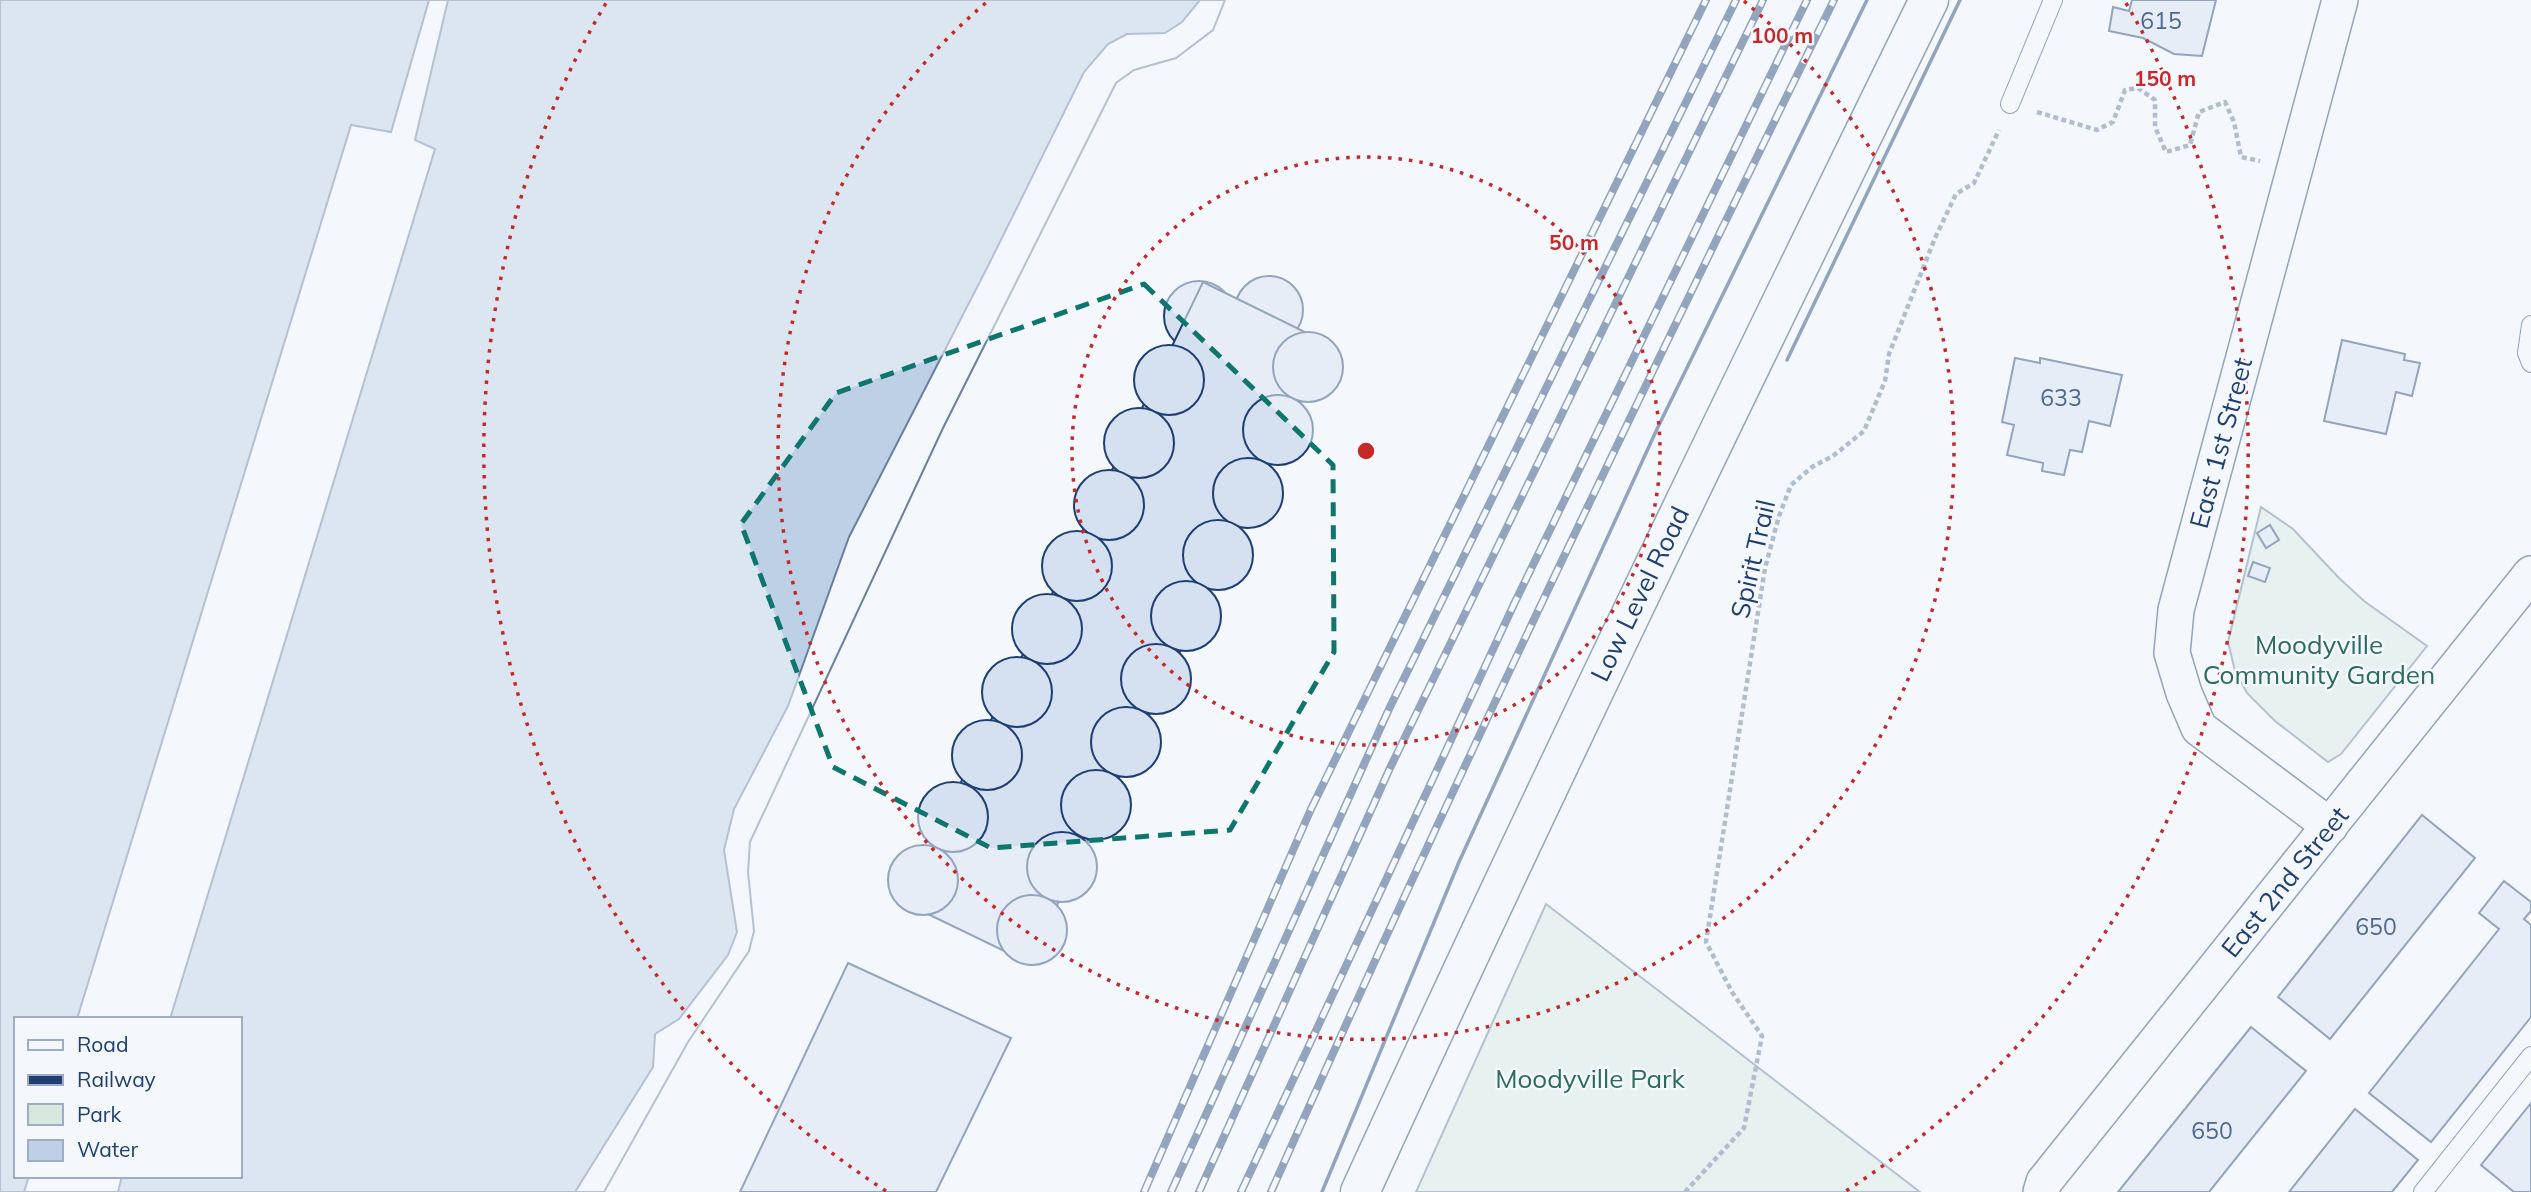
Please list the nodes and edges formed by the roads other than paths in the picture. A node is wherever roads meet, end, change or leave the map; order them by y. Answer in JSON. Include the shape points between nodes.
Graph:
{"nodes":[{"id":1,"x":1929,"y":0,"type":"edge"},
{"id":2,"x":2053,"y":0,"type":"edge"},
{"id":3,"x":2340,"y":0,"type":"edge"},
{"id":4,"x":2010,"y":104,"type":"road end"},
{"id":5,"x":2531,"y":325,"type":"edge"},
{"id":6,"x":2531,"y":363,"type":"edge"},
{"id":7,"x":2531,"y":574,"type":"edge"},
{"id":8,"x":2330,"y":826,"type":"junction"},
{"id":9,"x":2531,"y":1056,"type":"edge"},
{"id":10,"x":1360,"y":1192,"type":"edge"},
{"id":11,"x":2040,"y":1192,"type":"edge"},
{"id":12,"x":2423,"y":1192,"type":"edge"}],
"edges":[{"from":1,"to":10,"type":"main road","name":"Low Level Road","via":[[1707,453]]},
{"from":2,"to":4,"type":"lane"},
{"from":3,"to":8,"type":"street","name":"East 1st Street","via":[[2176,610],[2172,653],[2199,728]]},
{"from":5,"to":6,"type":"lane","via":[[2527,354]]},
{"from":7,"to":8,"type":"street","name":"East 2nd Street"},
{"from":8,"to":11,"type":"street","name":"East 2nd Street"},
{"from":9,"to":12,"type":"lane"}]}
